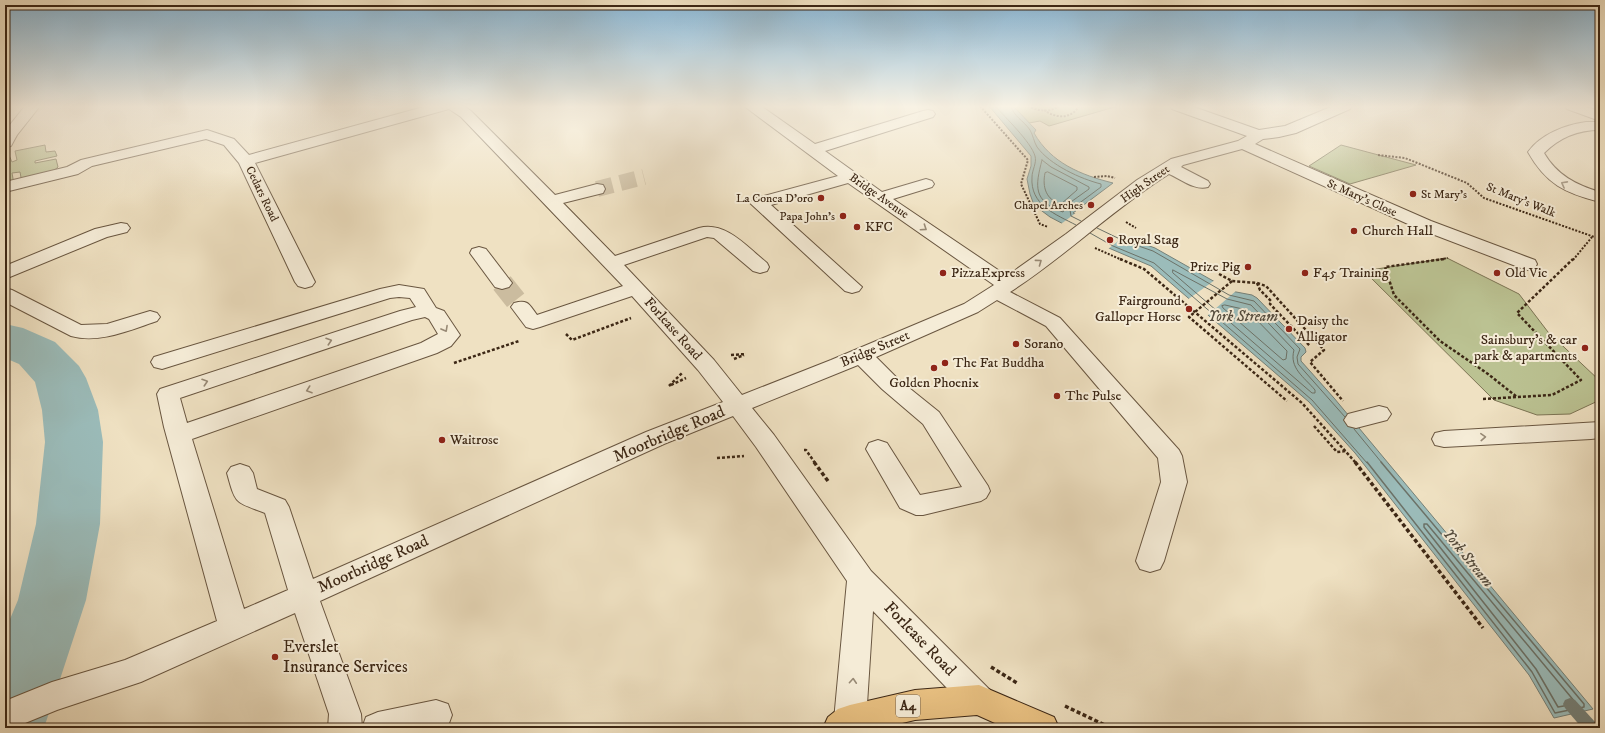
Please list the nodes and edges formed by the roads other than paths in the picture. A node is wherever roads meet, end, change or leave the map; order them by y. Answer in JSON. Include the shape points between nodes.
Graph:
{"nodes":[{"id":1,"x":181,"y":140,"type":"edge"},
{"id":2,"x":224,"y":140,"type":"edge"},
{"id":3,"x":321,"y":140,"type":"edge"},
{"id":4,"x":492,"y":140,"type":"edge"},
{"id":5,"x":799,"y":140,"type":"edge"},
{"id":6,"x":844,"y":140,"type":"edge"},
{"id":7,"x":1251,"y":140,"type":"edge"},
{"id":8,"x":1550,"y":140,"type":"edge"},
{"id":9,"x":1242,"y":144,"type":"junction"},
{"id":10,"x":813,"y":150,"type":"junction"},
{"id":11,"x":246,"y":161,"type":"junction"},
{"id":12,"x":1169,"y":167,"type":"junction"},
{"id":13,"x":851,"y":177,"type":"junction"},
{"id":14,"x":926,"y":184,"type":"dead end"},
{"id":15,"x":1202,"y":184,"type":"dead end"},
{"id":16,"x":5,"y":187,"type":"edge"},
{"id":17,"x":597,"y":189,"type":"tunnel mouth"},
{"id":18,"x":1600,"y":197,"type":"edge"},
{"id":19,"x":880,"y":198,"type":"junction"},
{"id":20,"x":551,"y":201,"type":"junction"},
{"id":21,"x":121,"y":228,"type":"dead end"},
{"id":22,"x":479,"y":253,"type":"dead end"},
{"id":23,"x":611,"y":263,"type":"junction"},
{"id":24,"x":1528,"y":264,"type":"dead end"},
{"id":25,"x":760,"y":267,"type":"dead end"},
{"id":26,"x":5,"y":273,"type":"edge"},
{"id":27,"x":305,"y":282,"type":"dead end"},
{"id":28,"x":502,"y":283,"type":"tunnel mouth"},
{"id":29,"x":852,"y":287,"type":"dead end"},
{"id":30,"x":636,"y":288,"type":"junction"},
{"id":31,"x":1002,"y":288,"type":"junction"},
{"id":32,"x":5,"y":294,"type":"edge"},
{"id":33,"x":521,"y":307,"type":"tunnel mouth"},
{"id":34,"x":429,"y":312,"type":"junction"},
{"id":35,"x":150,"y":317,"type":"dead end"},
{"id":36,"x":861,"y":355,"type":"junction"},
{"id":37,"x":162,"y":362,"type":"dead end"},
{"id":38,"x":738,"y":405,"type":"junction"},
{"id":39,"x":1600,"y":430,"type":"edge"},
{"id":40,"x":179,"y":435,"type":"junction"},
{"id":41,"x":1444,"y":439,"type":"dead end"},
{"id":42,"x":878,"y":449,"type":"dead end"},
{"id":43,"x":240,"y":473,"type":"dead end"},
{"id":44,"x":1150,"y":562,"type":"dead end"},
{"id":45,"x":862,"y":579,"type":"junction"},
{"id":46,"x":304,"y":596,"type":"junction"},
{"id":47,"x":234,"y":627,"type":"junction"},
{"id":48,"x":979,"y":700,"type":"junction"},
{"id":49,"x":436,"y":715,"type":"dead end"},
{"id":50,"x":5,"y":716,"type":"edge"},
{"id":51,"x":1052,"y":716,"type":"edge"},
{"id":52,"x":845,"y":724,"type":"edge"},
{"id":53,"x":346,"y":728,"type":"edge"},
{"id":54,"x":378,"y":728,"type":"edge"}],
"edges":[{"from":1,"to":16,"type":"street","via":[[86,163],[72,171]]},
{"from":2,"to":11,"type":"street","via":[[229,142]]},
{"from":3,"to":11,"type":"street","name":"Cedars Road"},
{"from":4,"to":20,"type":"street","name":"Forlease Road"},
{"from":5,"to":10,"type":"street","name":"Bridge Avenue"},
{"from":6,"to":10,"type":"street"},
{"from":7,"to":9,"type":"street","name":"High Street"},
{"from":18,"to":8,"type":"street","one_way":true,"via":[[1577,191],[1557,180],[1543,165],[1536,152]]},
{"from":9,"to":12,"type":"street","name":"High Street","via":[[1177,162]]},
{"from":9,"to":24,"type":"street","name":"St Mary's Close","via":[[1399,214]]},
{"from":10,"to":13,"type":"street","name":"Bridge Avenue"},
{"from":11,"to":27,"type":"street","name":"Cedars Road"},
{"from":12,"to":15,"type":"street"},
{"from":31,"to":12,"type":"street","name":"High Street","one_way":true},
{"from":13,"to":19,"type":"street","name":"Bridge Avenue"},
{"from":13,"to":29,"type":"street","via":[[759,203]]},
{"from":14,"to":19,"type":"street"},
{"from":17,"to":20,"type":"street"},
{"from":19,"to":31,"type":"street","name":"Bridge Avenue","one_way":true},
{"from":20,"to":23,"type":"street","name":"Forlease Road"},
{"from":21,"to":26,"type":"street","via":[[100,233]]},
{"from":22,"to":28,"type":"street"},
{"from":23,"to":25,"type":"street","via":[[705,232],[713,232],[720,234]]},
{"from":23,"to":30,"type":"street","name":"Forlease Road"},
{"from":30,"to":33,"type":"street","via":[[533,323]]},
{"from":30,"to":38,"type":"street","name":"Forlease Road","via":[[706,365]]},
{"from":31,"to":36,"type":"street","name":"Bridge Street","via":[[971,308]]},
{"from":31,"to":44,"type":"street","name":"Bridge Avenue","via":[[1053,322],[1170,456],[1174,482]]},
{"from":32,"to":35,"type":"street","via":[[78,332],[109,330]]},
{"from":34,"to":37,"type":"street","via":[[417,293],[386,293]]},
{"from":40,"to":34,"type":"street","one_way":true,"via":[[168,394],[407,315]]},
{"from":34,"to":40,"type":"street","one_way":true,"via":[[437,315],[449,336],[429,348]]},
{"from":36,"to":38,"type":"street","name":"Bridge Street"},
{"from":36,"to":42,"type":"street","via":[[890,384],[931,418],[977,491],[916,505],[909,501]]},
{"from":38,"to":45,"type":"street","name":"Forlease Road"},
{"from":38,"to":46,"type":"street","name":"Moorbridge Road","via":[[655,438]]},
{"from":41,"to":39,"type":"street","one_way":true},
{"from":40,"to":47,"type":"street"},
{"from":43,"to":46,"type":"street","via":[[246,495],[276,507]]},
{"from":45,"to":48,"type":"street","name":"Forlease Road"},
{"from":52,"to":45,"type":"street","name":"Forlease Road","one_way":true},
{"from":46,"to":47,"type":"street","name":"Moorbridge Road"},
{"from":46,"to":53,"type":"street","via":[[344,714]]},
{"from":47,"to":50,"type":"street","name":"Moorbridge Road","via":[[130,672],[52,697]]},
{"from":48,"to":51,"type":"main road","number":"A4"},
{"from":48,"to":52,"type":"main road","number":"A4","via":[[915,705]]},
{"from":49,"to":54,"type":"street"}]}
